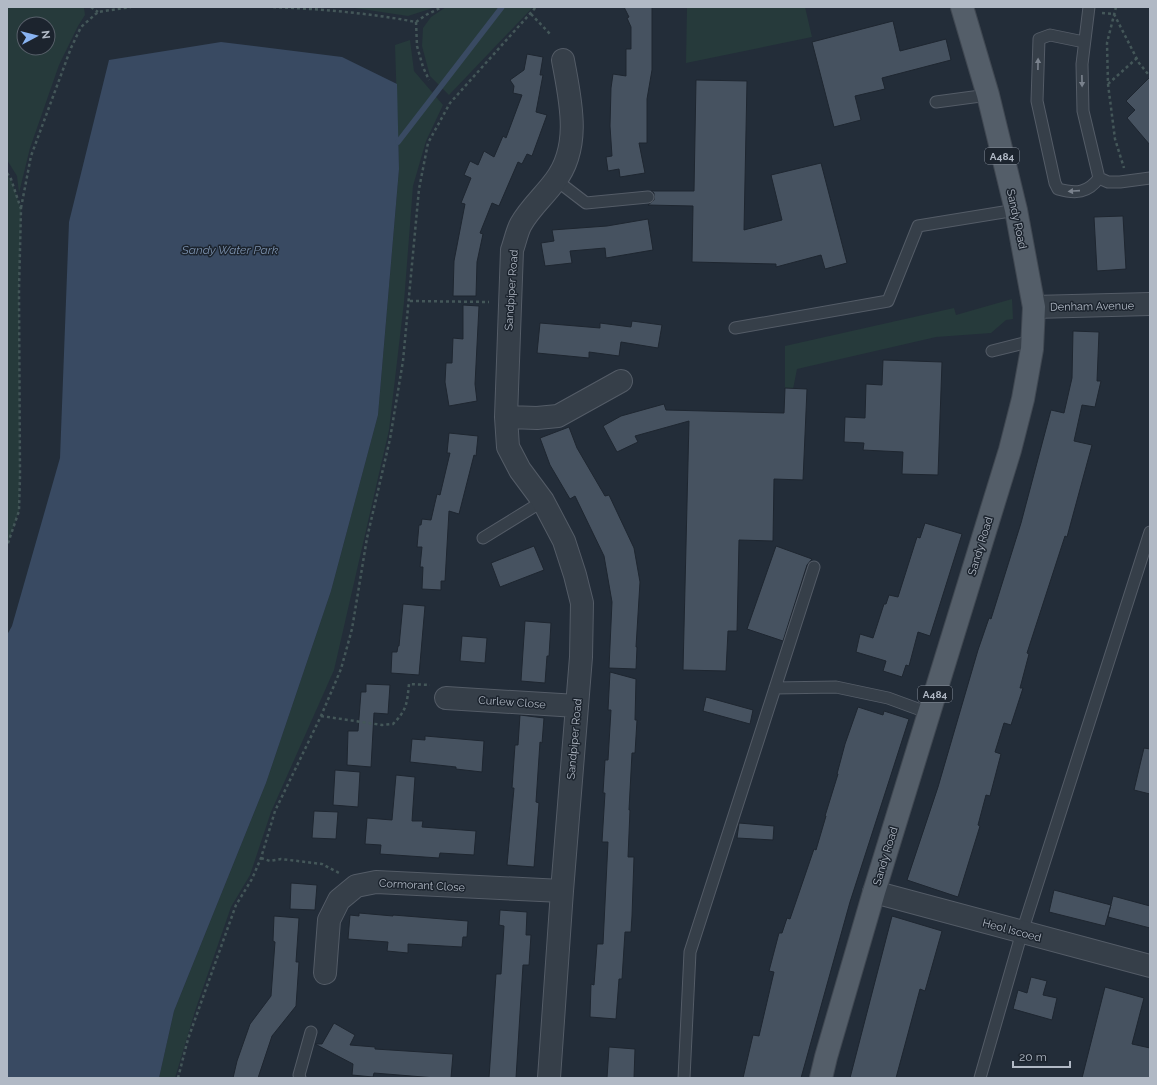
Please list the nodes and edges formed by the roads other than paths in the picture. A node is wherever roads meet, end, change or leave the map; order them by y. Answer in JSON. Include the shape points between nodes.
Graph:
{"nodes":[{"id":1,"x":962,"y":7,"type":"edge"},
{"id":2,"x":1088,"y":9,"type":"edge"},
{"id":3,"x":1084,"y":42,"type":"junction"},
{"id":4,"x":562,"y":60,"type":"dead end"},
{"id":5,"x":988,"y":95,"type":"junction"},
{"id":6,"x":936,"y":102,"type":"dead end"},
{"id":7,"x":1099,"y":178,"type":"junction"},
{"id":8,"x":1150,"y":178,"type":"edge"},
{"id":9,"x":556,"y":180,"type":"junction"},
{"id":10,"x":648,"y":197,"type":"dead end"},
{"id":11,"x":1016,"y":210,"type":"junction"},
{"id":12,"x":1150,"y":304,"type":"edge"},
{"id":13,"x":1034,"y":307,"type":"junction"},
{"id":14,"x":735,"y":328,"type":"dead end"},
{"id":15,"x":1032,"y":341,"type":"junction"},
{"id":16,"x":992,"y":351,"type":"dead end"},
{"id":17,"x":621,"y":381,"type":"dead end"},
{"id":18,"x":506,"y":417,"type":"junction"},
{"id":19,"x":544,"y":501,"type":"junction"},
{"id":20,"x":1150,"y":532,"type":"edge"},
{"id":21,"x":483,"y":538,"type":"dead end"},
{"id":22,"x":814,"y":567,"type":"dead end"},
{"id":23,"x":775,"y":688,"type":"junction"},
{"id":24,"x":439,"y":692,"type":"road end"},
{"id":25,"x":577,"y":706,"type":"junction"},
{"id":26,"x":929,"y":713,"type":"junction"},
{"id":27,"x":562,"y":892,"type":"junction"},
{"id":28,"x":874,"y":892,"type":"junction"},
{"id":29,"x":1022,"y":932,"type":"junction"},
{"id":30,"x":1150,"y":966,"type":"edge"},
{"id":31,"x":325,"y":973,"type":"dead end"},
{"id":32,"x":311,"y":1032,"type":"dead end"},
{"id":33,"x":300,"y":1078,"type":"edge"},
{"id":34,"x":550,"y":1078,"type":"edge"},
{"id":35,"x":684,"y":1078,"type":"edge"},
{"id":36,"x":821,"y":1078,"type":"edge"},
{"id":37,"x":980,"y":1078,"type":"edge"}],
"edges":[{"from":1,"to":5,"type":"main road","name":"Sandy Road","number":"A484"},
{"from":2,"to":3,"type":"lane"},
{"from":3,"to":7,"type":"lane","one_way":true,"via":[[1083,111]]},
{"from":7,"to":3,"type":"lane","one_way":true,"via":[[1092,186],[1076,192],[1058,189],[1054,183],[1038,101],[1039,39],[1050,35]]},
{"from":4,"to":9,"type":"street","name":"Sandpiper Road","via":[[572,122],[570,146]]},
{"from":5,"to":6,"type":"lane"},
{"from":5,"to":11,"type":"main road","name":"Sandy Road","number":"A484"},
{"from":7,"to":8,"type":"lane","via":[[1108,182]]},
{"from":9,"to":10,"type":"lane","via":[[586,203]]},
{"from":9,"to":18,"type":"street","name":"Sandpiper Road","via":[[521,224],[512,250]]},
{"from":11,"to":13,"type":"main road","name":"Sandy Road","number":"A484"},
{"from":11,"to":14,"type":"lane","via":[[918,226],[888,301]]},
{"from":12,"to":13,"type":"street","name":"Denham Avenue"},
{"from":13,"to":15,"type":"main road","name":"Sandy Road","number":"A484"},
{"from":15,"to":16,"type":"lane"},
{"from":15,"to":26,"type":"main road","name":"Sandy Road","number":"A484","via":[[1023,399],[1010,450]]},
{"from":17,"to":18,"type":"street","via":[[558,416]]},
{"from":18,"to":19,"type":"street","name":"Sandpiper Road","via":[[508,447],[520,470]]},
{"from":19,"to":21,"type":"lane"},
{"from":19,"to":25,"type":"street","name":"Sandpiper Road","via":[[564,541],[582,603],[582,657]]},
{"from":20,"to":29,"type":"lane"},
{"from":22,"to":23,"type":"lane"},
{"from":23,"to":26,"type":"lane","via":[[836,687],[888,698]]},
{"from":23,"to":35,"type":"lane","via":[[690,952]]},
{"from":24,"to":25,"type":"street","name":"Curlew Close"},
{"from":25,"to":27,"type":"street","name":"Sandpiper Road"},
{"from":26,"to":28,"type":"main road","name":"Sandy Road","number":"A484"},
{"from":27,"to":31,"type":"street","name":"Cormorant Close","via":[[376,882],[356,886],[340,900],[329,920]]},
{"from":27,"to":34,"type":"street","name":"Sandpiper Road"},
{"from":28,"to":29,"type":"street","name":"Heol Iscoed"},
{"from":28,"to":36,"type":"main road","name":"Sandy Road","number":"A484"},
{"from":29,"to":30,"type":"street","name":"Heol Iscoed"},
{"from":29,"to":37,"type":"lane"},
{"from":32,"to":33,"type":"lane"}]}
